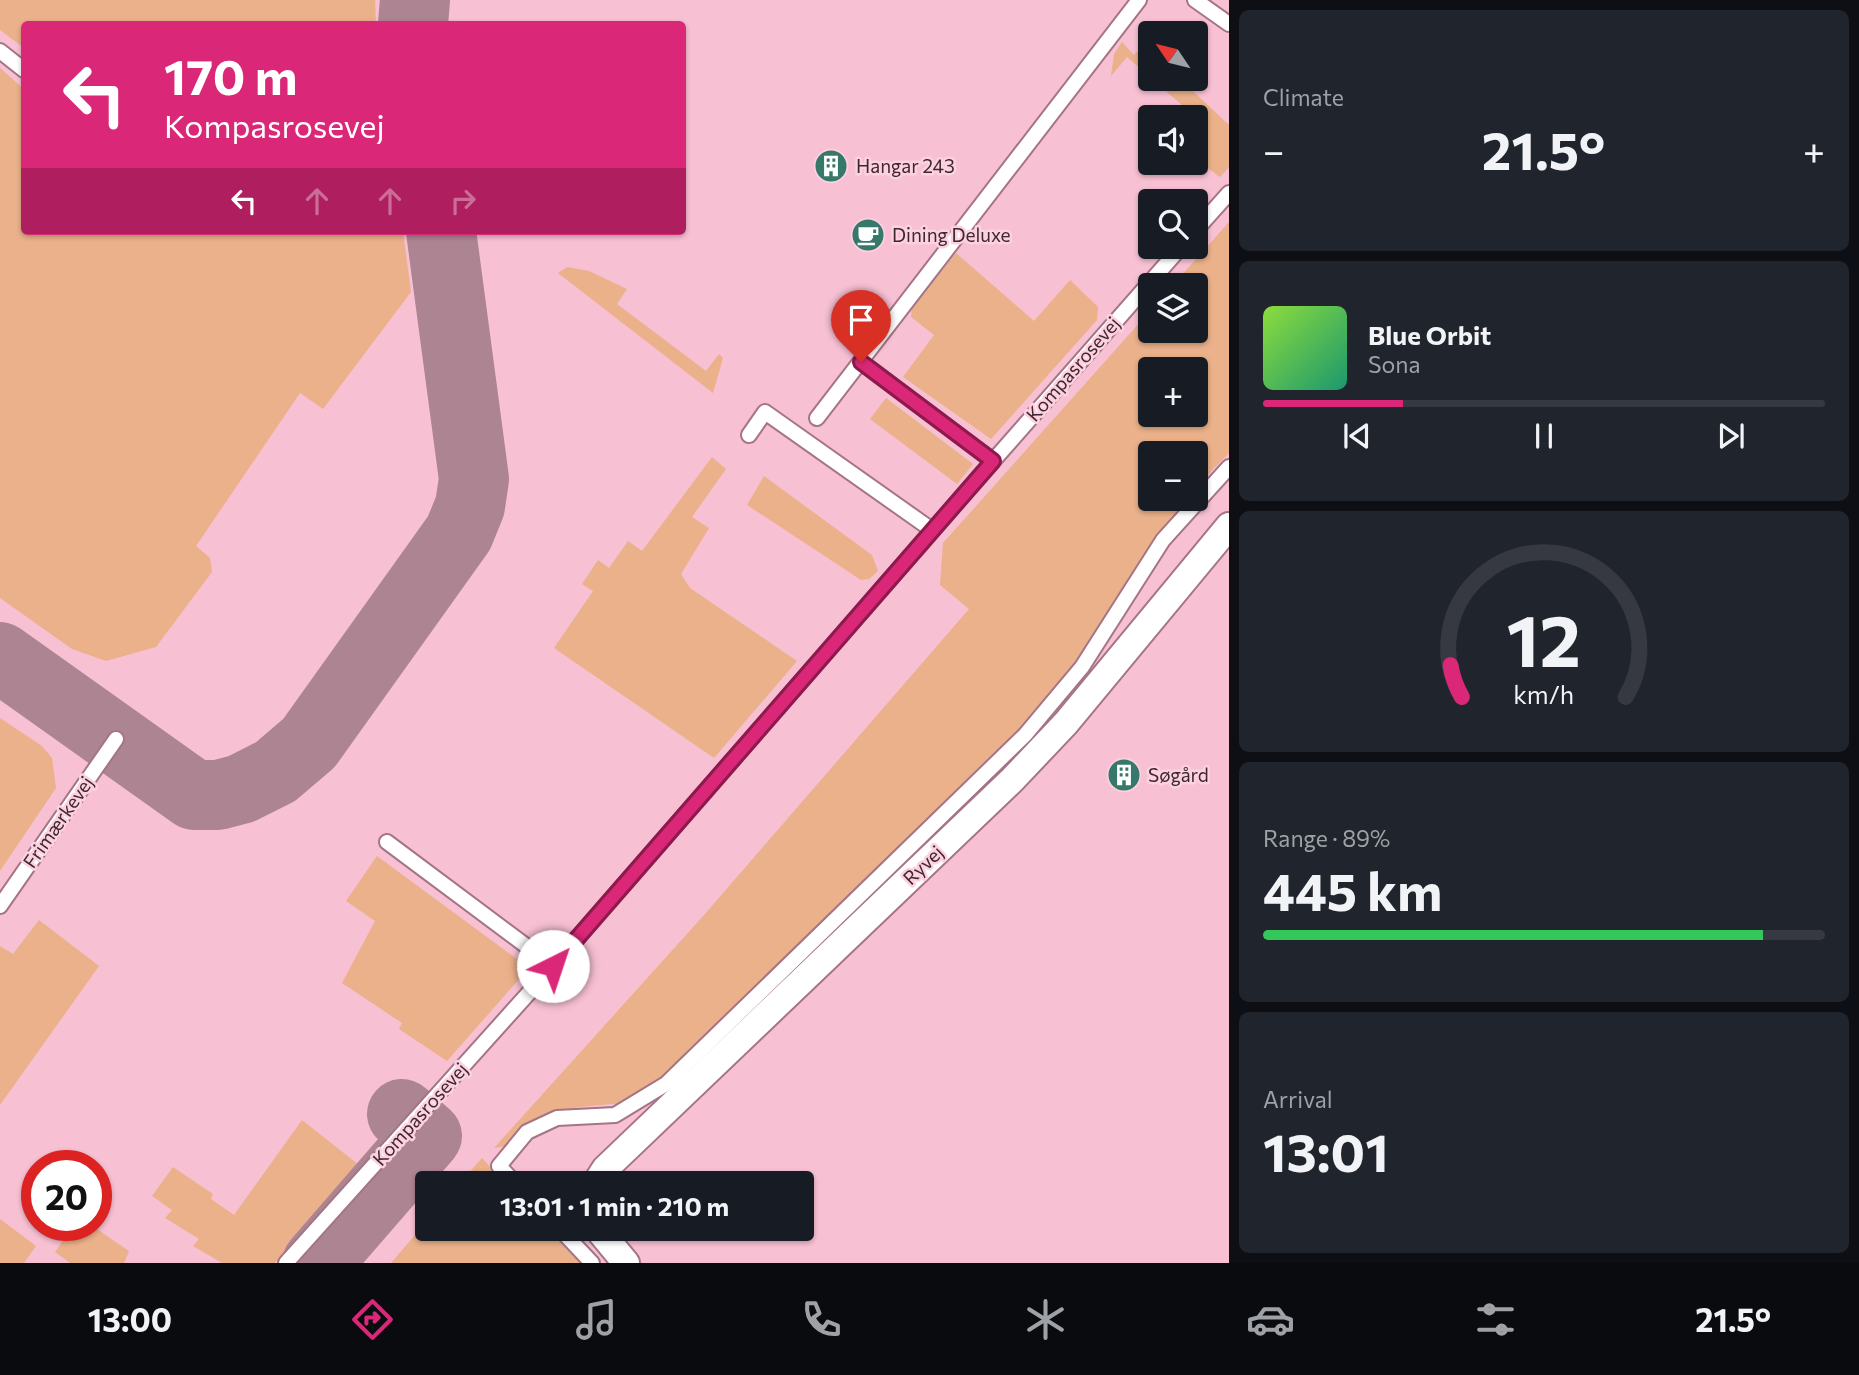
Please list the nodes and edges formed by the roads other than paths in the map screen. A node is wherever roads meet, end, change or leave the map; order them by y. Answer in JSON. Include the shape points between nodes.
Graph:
{"nodes":[{"id":1,"x":1139,"y":0,"type":"edge"},
{"id":2,"x":1195,"y":0,"type":"edge"},
{"id":3,"x":1229,"y":24,"type":"edge"},
{"id":4,"x":0,"y":51,"type":"edge"},
{"id":5,"x":21,"y":68,"type":"edge"},
{"id":6,"x":1229,"y":193,"type":"edge"},
{"id":7,"x":1208,"y":216,"type":"edge"},
{"id":8,"x":1170,"y":259,"type":"edge"},
{"id":9,"x":861,"y":362,"type":"junction"},
{"id":10,"x":817,"y":418,"type":"dead end"},
{"id":11,"x":748,"y":435,"type":"dead end"},
{"id":12,"x":993,"y":461,"type":"junction"},
{"id":13,"x":1229,"y":467,"type":"edge"},
{"id":14,"x":1229,"y":526,"type":"edge"},
{"id":15,"x":932,"y":530,"type":"junction"},
{"id":16,"x":116,"y":739,"type":"dead end"},
{"id":17,"x":387,"y":842,"type":"dead end"},
{"id":18,"x":0,"y":906,"type":"edge"},
{"id":19,"x":553,"y":966,"type":"junction"},
{"id":20,"x":504,"y":1171,"type":"edge"},
{"id":21,"x":604,"y":1171,"type":"edge"},
{"id":22,"x":571,"y":1241,"type":"edge"},
{"id":23,"x":608,"y":1241,"type":"edge"},
{"id":24,"x":286,"y":1263,"type":"edge"},
{"id":25,"x":592,"y":1263,"type":"edge"},
{"id":26,"x":626,"y":1263,"type":"edge"}],
"edges":[{"from":1,"to":9,"type":"lane"},
{"from":2,"to":3,"type":"lane"},
{"from":4,"to":5,"type":"lane"},
{"from":6,"to":7,"type":"lane"},
{"from":8,"to":12,"type":"lane","name":"Kompasrosevej"},
{"from":9,"to":10,"type":"lane"},
{"from":9,"to":12,"type":"lane"},
{"from":11,"to":15,"type":"lane","via":[[765,412]]},
{"from":12,"to":15,"type":"lane","name":"Kompasrosevej"},
{"from":13,"to":20,"type":"lane","via":[[1163,540],[1082,667],[1025,735],[666,1084],[615,1115],[556,1118],[527,1132],[499,1166]]},
{"from":14,"to":21,"type":"street","name":"Ryvej","via":[[1066,723],[1012,780]]},
{"from":15,"to":19,"type":"lane","name":"Kompasrosevej"},
{"from":16,"to":18,"type":"lane","name":"Frimærkevej"},
{"from":17,"to":19,"type":"lane"},
{"from":19,"to":24,"type":"lane","name":"Kompasrosevej"},
{"from":22,"to":25,"type":"lane"},
{"from":23,"to":26,"type":"street"}]}
